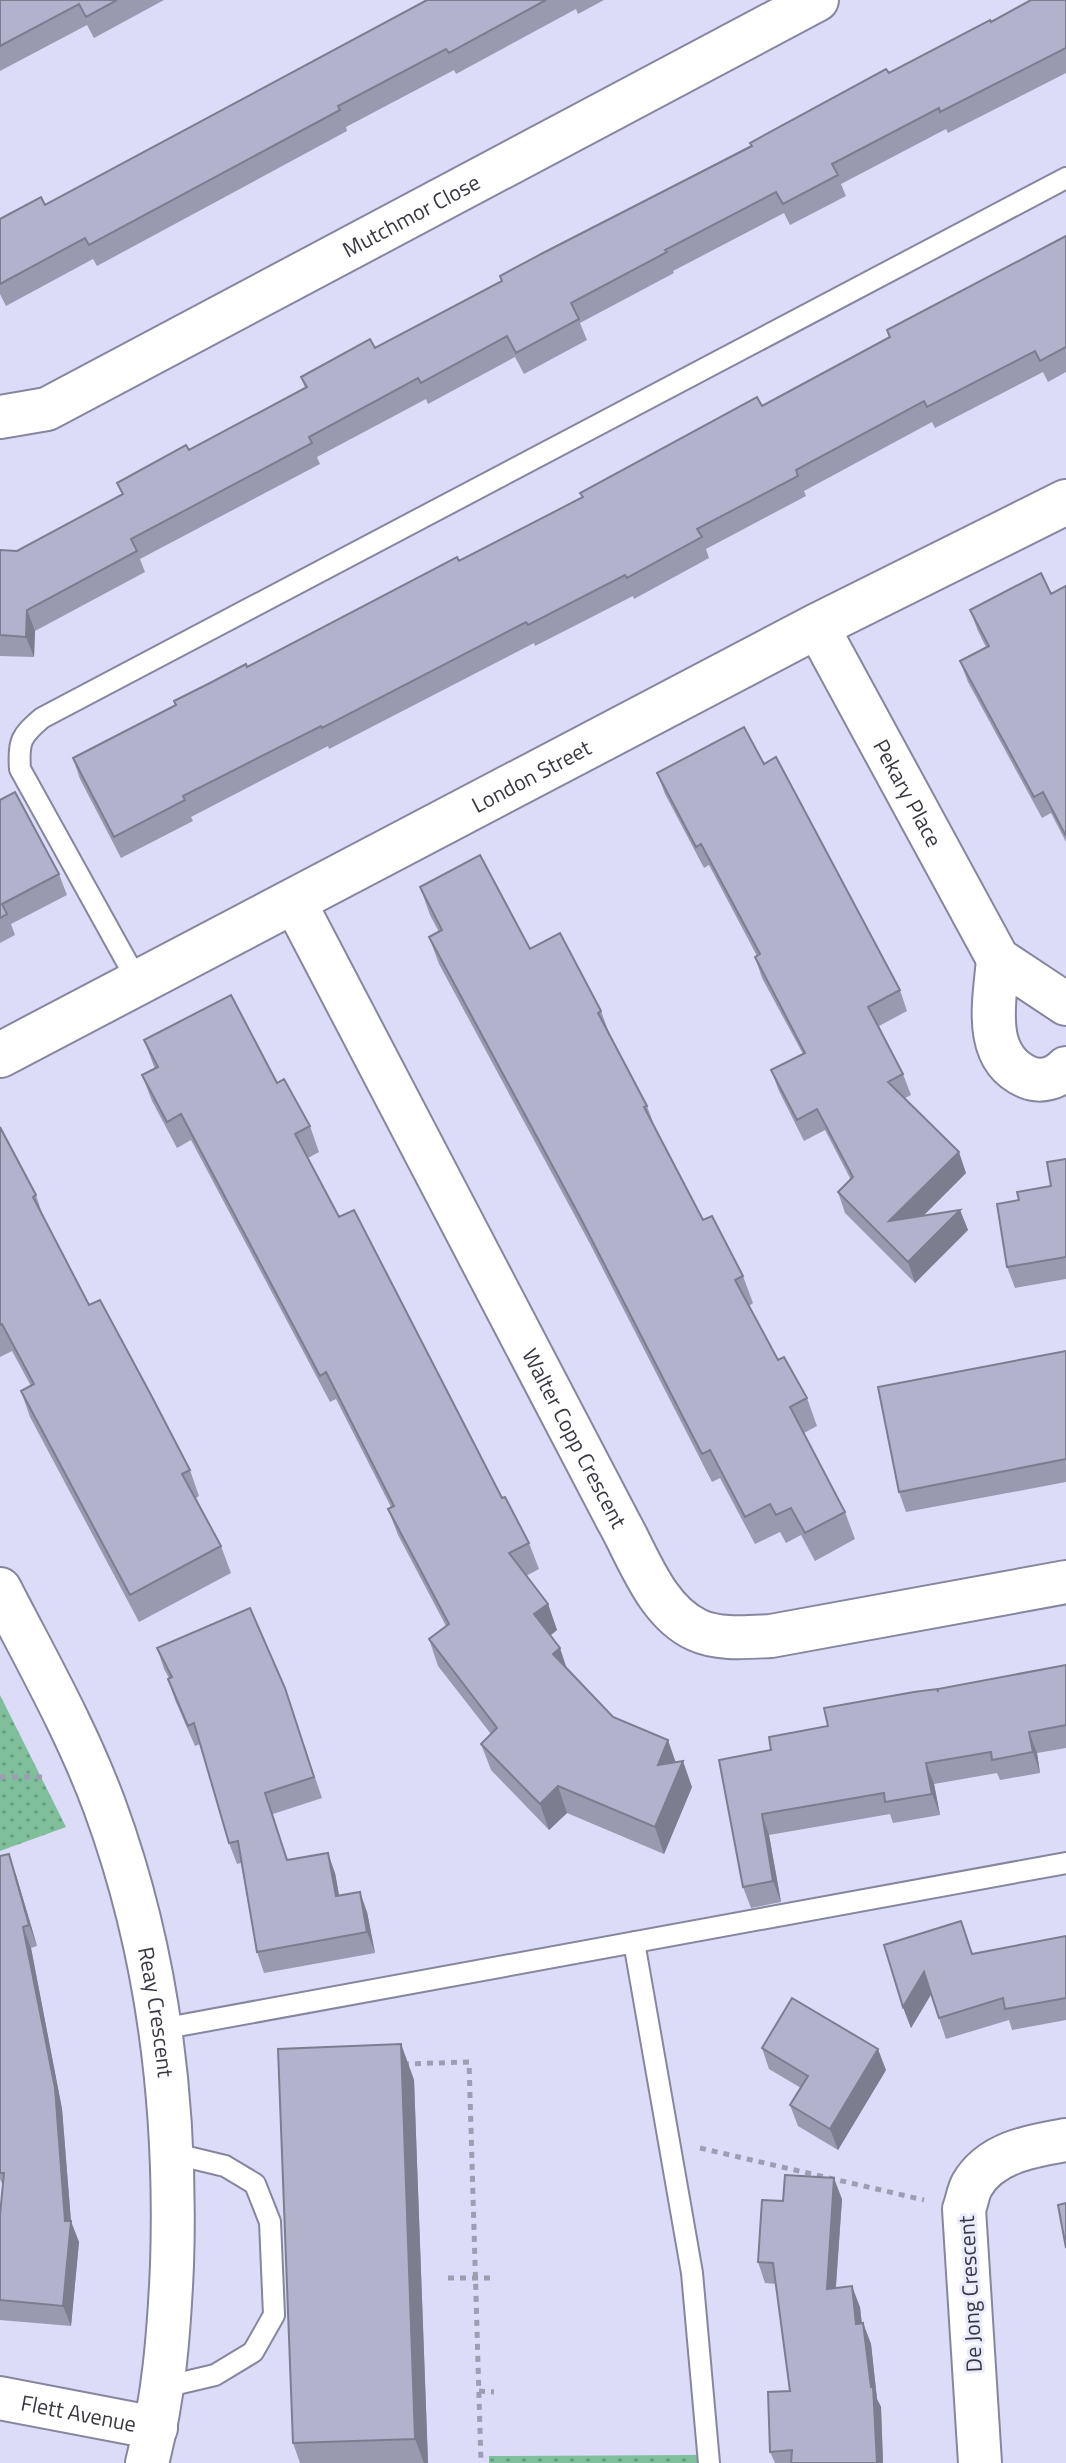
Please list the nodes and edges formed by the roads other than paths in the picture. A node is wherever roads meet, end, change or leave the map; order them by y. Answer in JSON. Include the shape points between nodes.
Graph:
{"nodes":[{"id":1,"x":817,"y":0,"type":"edge"},
{"id":2,"x":1066,"y":178,"type":"edge"},
{"id":3,"x":0,"y":417,"type":"edge"},
{"id":4,"x":1066,"y":502,"type":"edge"},
{"id":5,"x":817,"y":626,"type":"junction"},
{"id":6,"x":294,"y":901,"type":"junction"},
{"id":7,"x":998,"y":959,"type":"junction"},
{"id":8,"x":138,"y":982,"type":"junction"},
{"id":9,"x":1066,"y":1004,"type":"edge"},
{"id":10,"x":0,"y":1055,"type":"edge"},
{"id":11,"x":1066,"y":1068,"type":"edge"},
{"id":12,"x":1066,"y":1582,"type":"edge"},
{"id":13,"x":0,"y":1589,"type":"edge"},
{"id":14,"x":1066,"y":1863,"type":"edge"},
{"id":15,"x":634,"y":1942,"type":"junction"},
{"id":16,"x":161,"y":2029,"type":"junction"},
{"id":17,"x":1066,"y":2140,"type":"edge"},
{"id":18,"x":171,"y":2153,"type":"junction"},
{"id":19,"x":164,"y":2387,"type":"junction"},
{"id":20,"x":0,"y":2398,"type":"edge"},
{"id":21,"x":152,"y":2445,"type":"edge"},
{"id":22,"x":709,"y":2463,"type":"edge"},
{"id":23,"x":980,"y":2463,"type":"edge"}],
"edges":[{"from":1,"to":3,"type":"street","name":"Mutchmor Close","via":[[47,409]]},
{"from":2,"to":8,"type":"lane","via":[[42,718],[18,747],[20,769]]},
{"from":4,"to":5,"type":"street","name":"London Street"},
{"from":5,"to":6,"type":"street","name":"London Street"},
{"from":5,"to":7,"type":"street","name":"Pekary Place"},
{"from":6,"to":8,"type":"street","name":"London Street"},
{"from":6,"to":12,"type":"street","name":"Walter Copp Crescent","via":[[670,1612],[698,1631],[771,1636]]},
{"from":7,"to":9,"type":"street","name":"Pekary Place"},
{"from":7,"to":11,"type":"street","via":[[993,1022],[997,1048],[1014,1071],[1034,1080],[1057,1077]]},
{"from":8,"to":10,"type":"street","name":"London Street"},
{"from":13,"to":16,"type":"street","name":"Reay Crescent","via":[[105,1807],[139,1918]]},
{"from":14,"to":15,"type":"lane"},
{"from":15,"to":16,"type":"lane"},
{"from":15,"to":22,"type":"lane","via":[[692,2273]]},
{"from":16,"to":18,"type":"street","name":"Reay Crescent"},
{"from":17,"to":23,"type":"street","name":"De Jong Crescent","via":[[1023,2148],[994,2161],[973,2185],[964,2209]]},
{"from":18,"to":19,"type":"street","name":"Reay Crescent"},
{"from":18,"to":19,"type":"lane","via":[[225,2166],[255,2184],[270,2222],[274,2315],[253,2352],[215,2375]]},
{"from":19,"to":21,"type":"street","name":"Reay Crescent"},
{"from":20,"to":21,"type":"street","name":"Flett Avenue"}]}
